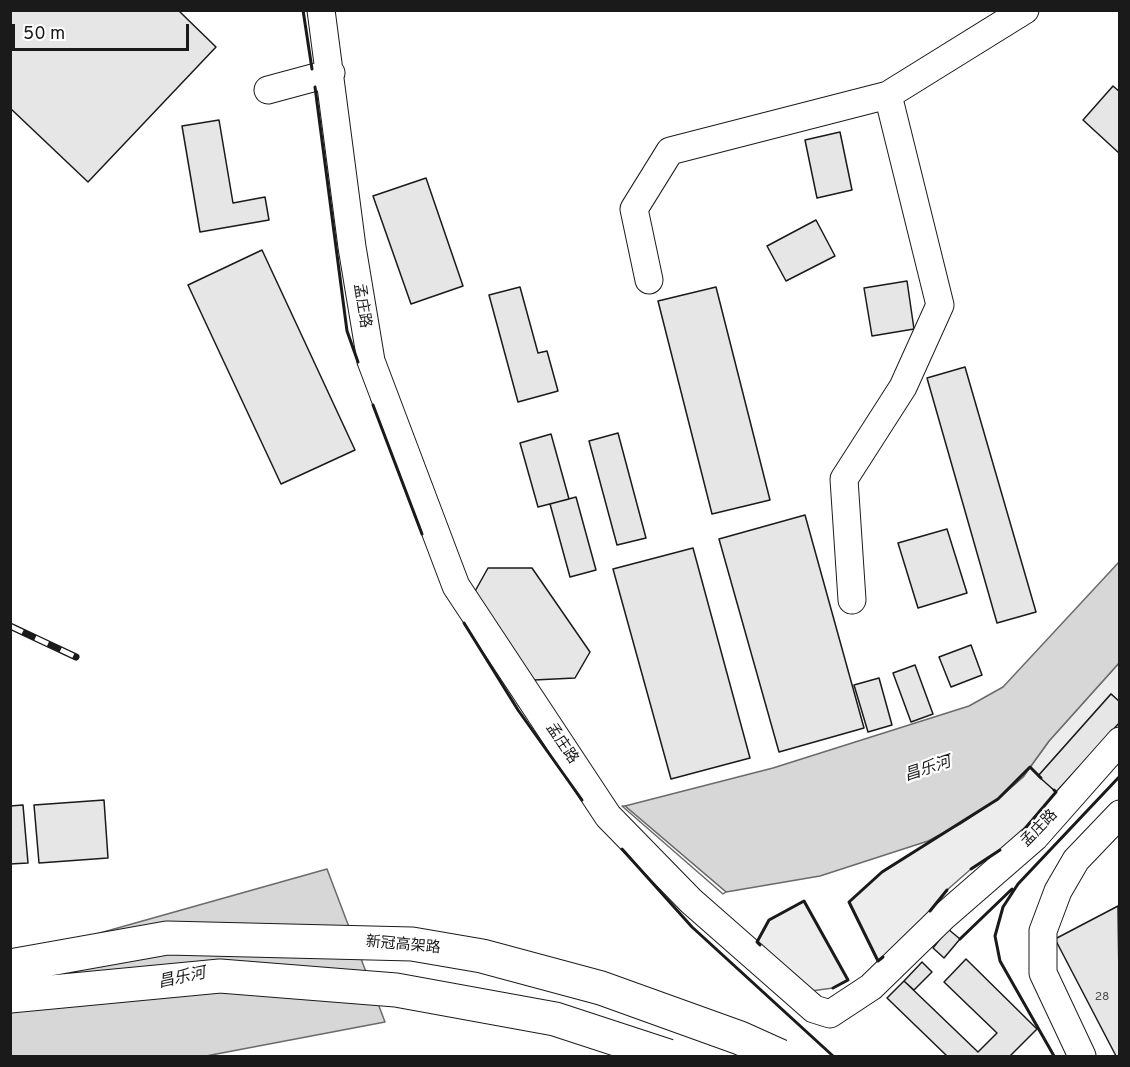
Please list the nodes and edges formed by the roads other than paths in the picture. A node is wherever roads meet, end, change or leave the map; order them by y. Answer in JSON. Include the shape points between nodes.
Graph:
{"nodes":[{"id":1,"x":321,"y":10,"type":"edge"},
{"id":2,"x":1025,"y":10,"type":"edge"},
{"id":3,"x":331,"y":73,"type":"junction"},
{"id":4,"x":268,"y":90,"type":"dead end"},
{"id":5,"x":888,"y":95,"type":"junction"},
{"id":6,"x":649,"y":280,"type":"dead end"},
{"id":7,"x":852,"y":600,"type":"dead end"},
{"id":8,"x":1119,"y":741,"type":"edge"},
{"id":9,"x":1119,"y":814,"type":"edge"},
{"id":10,"x":10,"y":966,"type":"edge"},
{"id":11,"x":10,"y":996,"type":"edge"},
{"id":12,"x":668,"y":1056,"type":"edge"},
{"id":13,"x":780,"y":1056,"type":"edge"},
{"id":14,"x":1082,"y":1056,"type":"edge"}],
"edges":[{"from":1,"to":3,"type":"street","name":"孟庄路"},
{"from":2,"to":5,"type":"street"},
{"from":3,"to":4,"type":"street"},
{"from":3,"to":8,"type":"street","name":"孟庄路","via":[[352,247],[371,361],[456,586],[608,816],[691,901],[814,1010],[830,1014],[871,987],[943,917],[1035,837]]},
{"from":5,"to":6,"type":"street","via":[[670,151],[634,209]]},
{"from":5,"to":7,"type":"street","via":[[940,305],[903,387],[844,480]]},
{"from":9,"to":14,"type":"street","via":[[1076,861],[1058,891],[1043,931],[1043,973]]},
{"from":10,"to":13,"type":"highway","name":"新冠高架路","bridge":true,"via":[[167,938],[412,945],[482,956],[601,987]]},
{"from":11,"to":12,"type":"highway","bridge":true,"via":[[220,976],[396,990],[555,1019]]}]}
